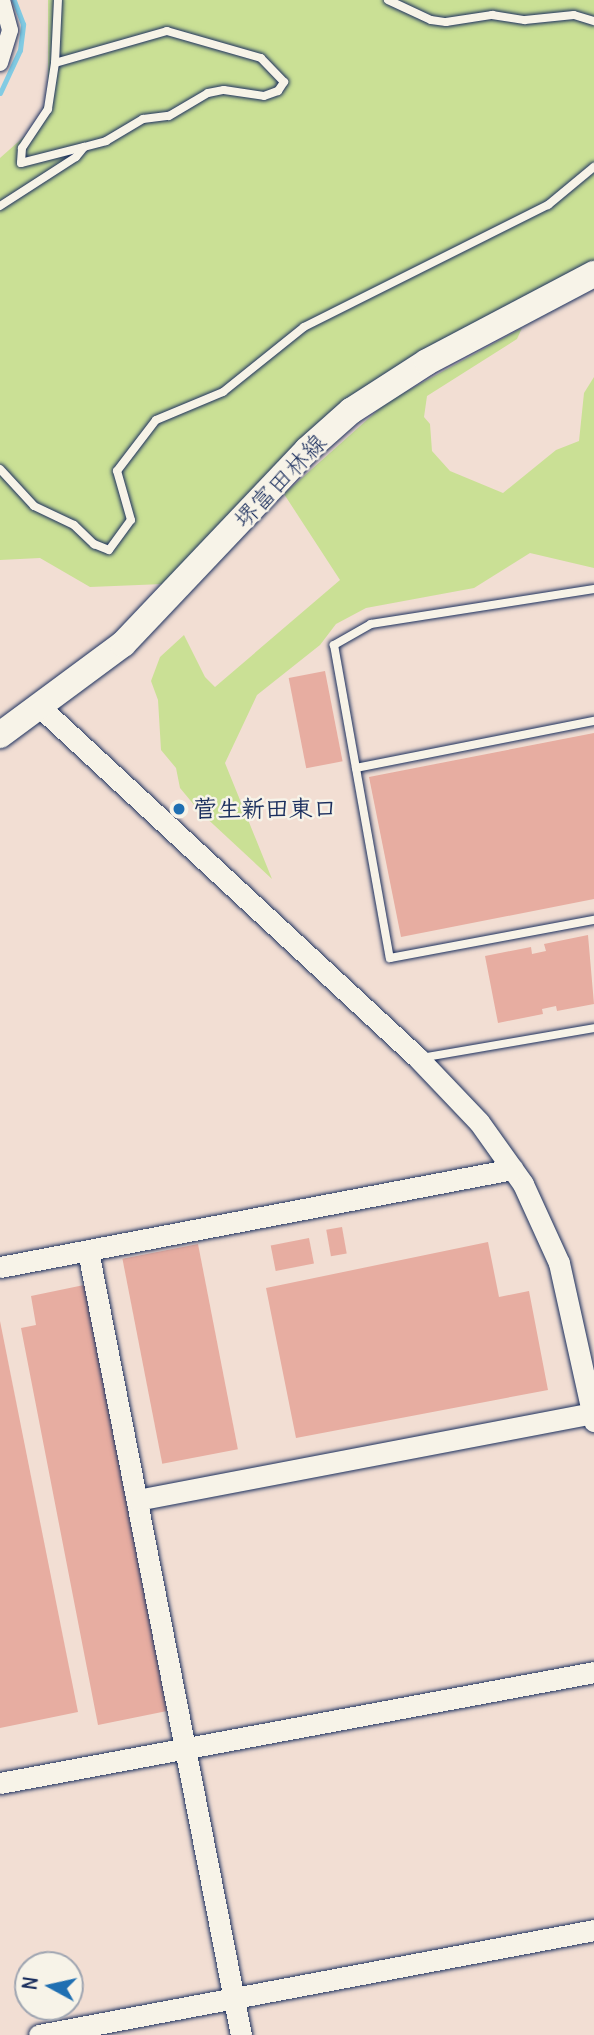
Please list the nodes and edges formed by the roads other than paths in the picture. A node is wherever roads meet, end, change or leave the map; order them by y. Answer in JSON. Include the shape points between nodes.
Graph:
{"nodes":[{"id":1,"x":2,"y":0,"type":"edge"},
{"id":2,"x":58,"y":0,"type":"edge"},
{"id":3,"x":388,"y":0,"type":"edge"},
{"id":4,"x":594,"y":21,"type":"edge"},
{"id":5,"x":55,"y":62,"type":"junction"},
{"id":6,"x":0,"y":63,"type":"edge"},
{"id":7,"x":84,"y":147,"type":"junction"},
{"id":8,"x":594,"y":167,"type":"edge"},
{"id":9,"x":0,"y":206,"type":"edge"},
{"id":10,"x":594,"y":274,"type":"edge"},
{"id":11,"x":0,"y":469,"type":"edge"},
{"id":12,"x":594,"y":589,"type":"edge"},
{"id":13,"x":40,"y":707,"type":"junction"},
{"id":14,"x":594,"y":720,"type":"edge"},
{"id":15,"x":0,"y":735,"type":"edge"},
{"id":16,"x":356,"y":768,"type":"junction"},
{"id":17,"x":594,"y":920,"type":"edge"},
{"id":18,"x":594,"y":1028,"type":"edge"},
{"id":19,"x":418,"y":1058,"type":"junction"},
{"id":20,"x":513,"y":1169,"type":"junction"},
{"id":21,"x":88,"y":1251,"type":"junction"},
{"id":22,"x":0,"y":1267,"type":"edge"},
{"id":23,"x":593,"y":1416,"type":"edge"},
{"id":24,"x":137,"y":1500,"type":"junction"},
{"id":25,"x":594,"y":1672,"type":"edge"},
{"id":26,"x":186,"y":1749,"type":"junction"},
{"id":27,"x":0,"y":1783,"type":"edge"},
{"id":28,"x":594,"y":1930,"type":"edge"},
{"id":29,"x":234,"y":1998,"type":"junction"},
{"id":30,"x":39,"y":2035,"type":"edge"},
{"id":31,"x":241,"y":2035,"type":"edge"}],
"edges":[{"from":1,"to":6,"type":"street","via":[[10,30]]},
{"from":2,"to":5,"type":"lane"},
{"from":3,"to":4,"type":"lane","via":[[446,22],[492,15],[525,20],[574,15]]},
{"from":5,"to":7,"type":"lane","via":[[48,108],[22,148],[20,163]]},
{"from":5,"to":7,"type":"lane","via":[[167,31],[261,58],[284,82],[278,91],[264,96],[224,90],[208,93],[169,116],[143,119],[106,141]]},
{"from":7,"to":9,"type":"lane","via":[[76,158]]},
{"from":8,"to":11,"type":"lane","via":[[548,205],[304,327],[223,392],[156,420],[117,471],[131,520],[109,550],[94,544],[74,525],[34,506]]},
{"from":10,"to":13,"type":"main road","name":"堺富田林線","via":[[427,362],[351,411],[307,450],[123,644]]},
{"from":12,"to":16,"type":"lane","via":[[371,624],[334,645]]},
{"from":13,"to":15,"type":"main road","name":"堺富田林線"},
{"from":13,"to":19,"type":"street"},
{"from":14,"to":16,"type":"lane"},
{"from":16,"to":17,"type":"lane","via":[[390,958]]},
{"from":18,"to":19,"type":"lane"},
{"from":19,"to":20,"type":"street","via":[[479,1122]]},
{"from":20,"to":21,"type":"street"},
{"from":20,"to":23,"type":"street","via":[[536,1208],[559,1263]]},
{"from":21,"to":22,"type":"street"},
{"from":21,"to":24,"type":"street"},
{"from":23,"to":24,"type":"street"},
{"from":24,"to":26,"type":"street"},
{"from":25,"to":26,"type":"street"},
{"from":26,"to":27,"type":"street"},
{"from":26,"to":29,"type":"street"},
{"from":28,"to":29,"type":"street"},
{"from":29,"to":30,"type":"street"},
{"from":29,"to":31,"type":"street"}]}
